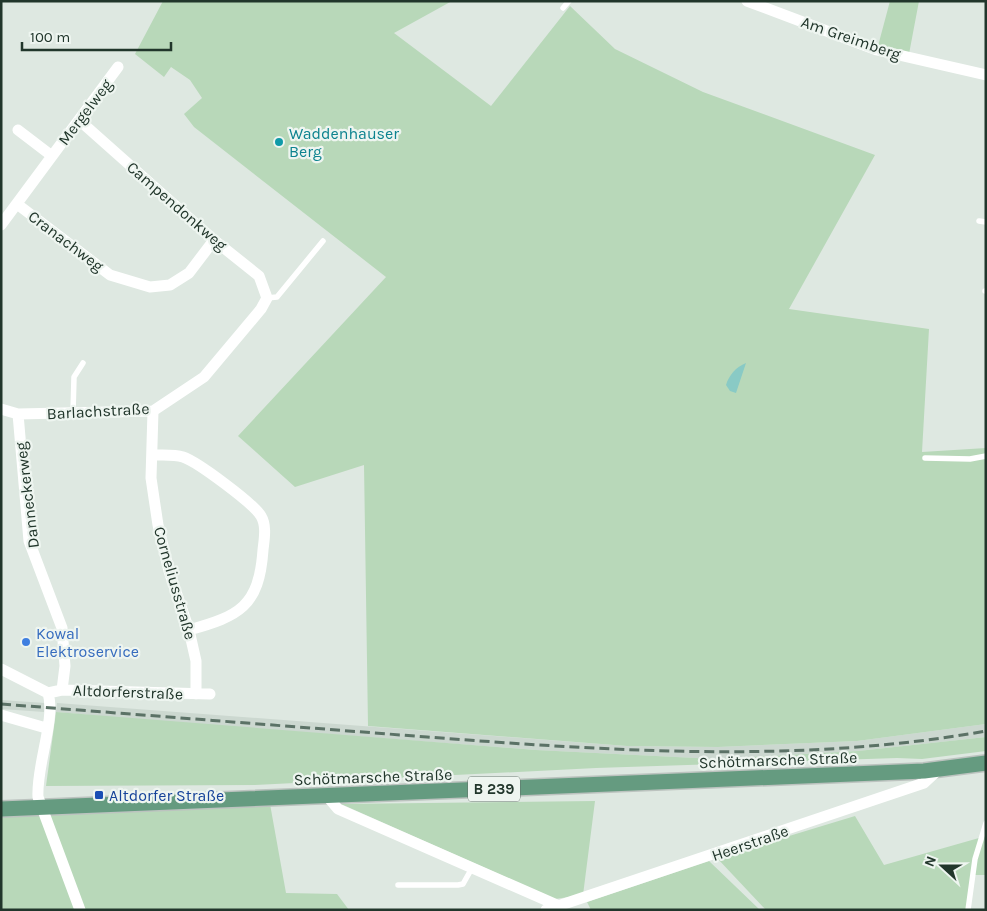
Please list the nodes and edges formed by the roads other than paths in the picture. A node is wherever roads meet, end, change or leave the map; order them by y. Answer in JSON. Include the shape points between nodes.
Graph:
{"nodes":[{"id":1,"x":569,"y":1,"type":"edge"},
{"id":2,"x":748,"y":1,"type":"edge"},
{"id":3,"x":563,"y":8,"type":"dead end"},
{"id":4,"x":118,"y":67,"type":"dead end"},
{"id":5,"x":986,"y":75,"type":"edge"},
{"id":6,"x":79,"y":120,"type":"junction"},
{"id":7,"x":18,"y":130,"type":"dead end"},
{"id":8,"x":52,"y":156,"type":"junction"},
{"id":9,"x":17,"y":204,"type":"junction"},
{"id":10,"x":1,"y":225,"type":"edge"},
{"id":11,"x":214,"y":240,"type":"junction"},
{"id":12,"x":323,"y":241,"type":"dead end"},
{"id":13,"x":267,"y":298,"type":"junction"},
{"id":14,"x":83,"y":363,"type":"dead end"},
{"id":15,"x":1,"y":408,"type":"edge"},
{"id":16,"x":153,"y":411,"type":"junction"},
{"id":17,"x":73,"y":413,"type":"junction"},
{"id":18,"x":18,"y":414,"type":"junction"},
{"id":19,"x":153,"y":455,"type":"junction"},
{"id":20,"x":986,"y":456,"type":"edge"},
{"id":21,"x":925,"y":458,"type":"dead end"},
{"id":22,"x":189,"y":630,"type":"junction"},
{"id":23,"x":1,"y":669,"type":"edge"},
{"id":24,"x":62,"y":690,"type":"junction"},
{"id":25,"x":48,"y":693,"type":"junction"},
{"id":26,"x":196,"y":694,"type":"junction"},
{"id":27,"x":210,"y":694,"type":"dead end"},
{"id":28,"x":1,"y":715,"type":"edge"},
{"id":29,"x":46,"y":728,"type":"junction"},
{"id":30,"x":986,"y":763,"type":"edge"},
{"id":31,"x":938,"y":770,"type":"junction"},
{"id":32,"x":327,"y":796,"type":"junction"},
{"id":33,"x":43,"y":808,"type":"junction"},
{"id":34,"x":1,"y":809,"type":"edge"},
{"id":35,"x":986,"y":823,"type":"edge"},
{"id":36,"x":472,"y":868,"type":"junction"},
{"id":37,"x":398,"y":885,"type":"dead end"},
{"id":38,"x":552,"y":908,"type":"edge"},
{"id":39,"x":80,"y":910,"type":"edge"},
{"id":40,"x":968,"y":910,"type":"edge"}],
"edges":[{"from":1,"to":3,"type":"lane"},
{"from":2,"to":5,"type":"street","name":"Am Greimberg","via":[[878,50]]},
{"from":4,"to":6,"type":"street","name":"Mergelweg"},
{"from":6,"to":8,"type":"street","name":"Mergelweg"},
{"from":6,"to":11,"type":"street","name":"Campendonkweg"},
{"from":7,"to":8,"type":"street","name":"Mergelweg"},
{"from":8,"to":9,"type":"street","name":"Mergelweg"},
{"from":9,"to":10,"type":"street","name":"Mergelweg"},
{"from":9,"to":11,"type":"street","name":"Cranachweg","via":[[110,275],[150,287],[170,285],[189,273]]},
{"from":11,"to":13,"type":"street","name":"Campendonkweg","via":[[258,276]]},
{"from":12,"to":13,"type":"lane","via":[[277,297]]},
{"from":13,"to":16,"type":"street","name":"Barlachstraße","via":[[204,377]]},
{"from":14,"to":17,"type":"lane","via":[[74,377]]},
{"from":15,"to":18,"type":"street","name":"Barlachstraße"},
{"from":16,"to":17,"type":"street","name":"Barlachstraße"},
{"from":16,"to":19,"type":"street","name":"Corneliusstraße"},
{"from":17,"to":18,"type":"street","name":"Barlachstraße"},
{"from":18,"to":24,"type":"street","name":"Danneckerweg","via":[[29,541],[62,628],[65,666]]},
{"from":19,"to":22,"type":"street","name":"Corneliusstraße","via":[[151,478],[161,540]]},
{"from":19,"to":22,"type":"street","via":[[181,456],[195,462],[257,510],[264,525],[261,572],[248,601],[237,613],[223,620]]},
{"from":20,"to":21,"type":"lane"},
{"from":22,"to":26,"type":"street","name":"Corneliusstraße","via":[[196,661]]},
{"from":23,"to":25,"type":"street"},
{"from":24,"to":25,"type":"street","name":"Altdorferstraße"},
{"from":24,"to":26,"type":"street","name":"Altdorferstraße"},
{"from":25,"to":29,"type":"street","name":"Altdorferstraße"},
{"from":26,"to":27,"type":"street","name":"Altdorferstraße"},
{"from":28,"to":29,"type":"street"},
{"from":29,"to":33,"type":"street","name":"Altdorferstraße","via":[[37,783]]},
{"from":30,"to":31,"type":"main road","name":"Schötmarsche Straße","number":"B 239"},
{"from":31,"to":32,"type":"main road","name":"Schötmarsche Straße","number":"B 239"},
{"from":31,"to":38,"type":"street","name":"Heerstraße","via":[[924,782],[896,793]]},
{"from":32,"to":33,"type":"main road","name":"Schötmarsche Straße","number":"B 239"},
{"from":32,"to":36,"type":"street","name":"Heerstraße","via":[[338,809]]},
{"from":33,"to":34,"type":"main road","name":"Schötmarsche Straße","number":"B 239"},
{"from":33,"to":39,"type":"street","name":"Altdorferstraße"},
{"from":35,"to":40,"type":"lane","via":[[974,859]]},
{"from":36,"to":37,"type":"lane","via":[[463,884]]},
{"from":36,"to":38,"type":"street","name":"Heerstraße"}]}
